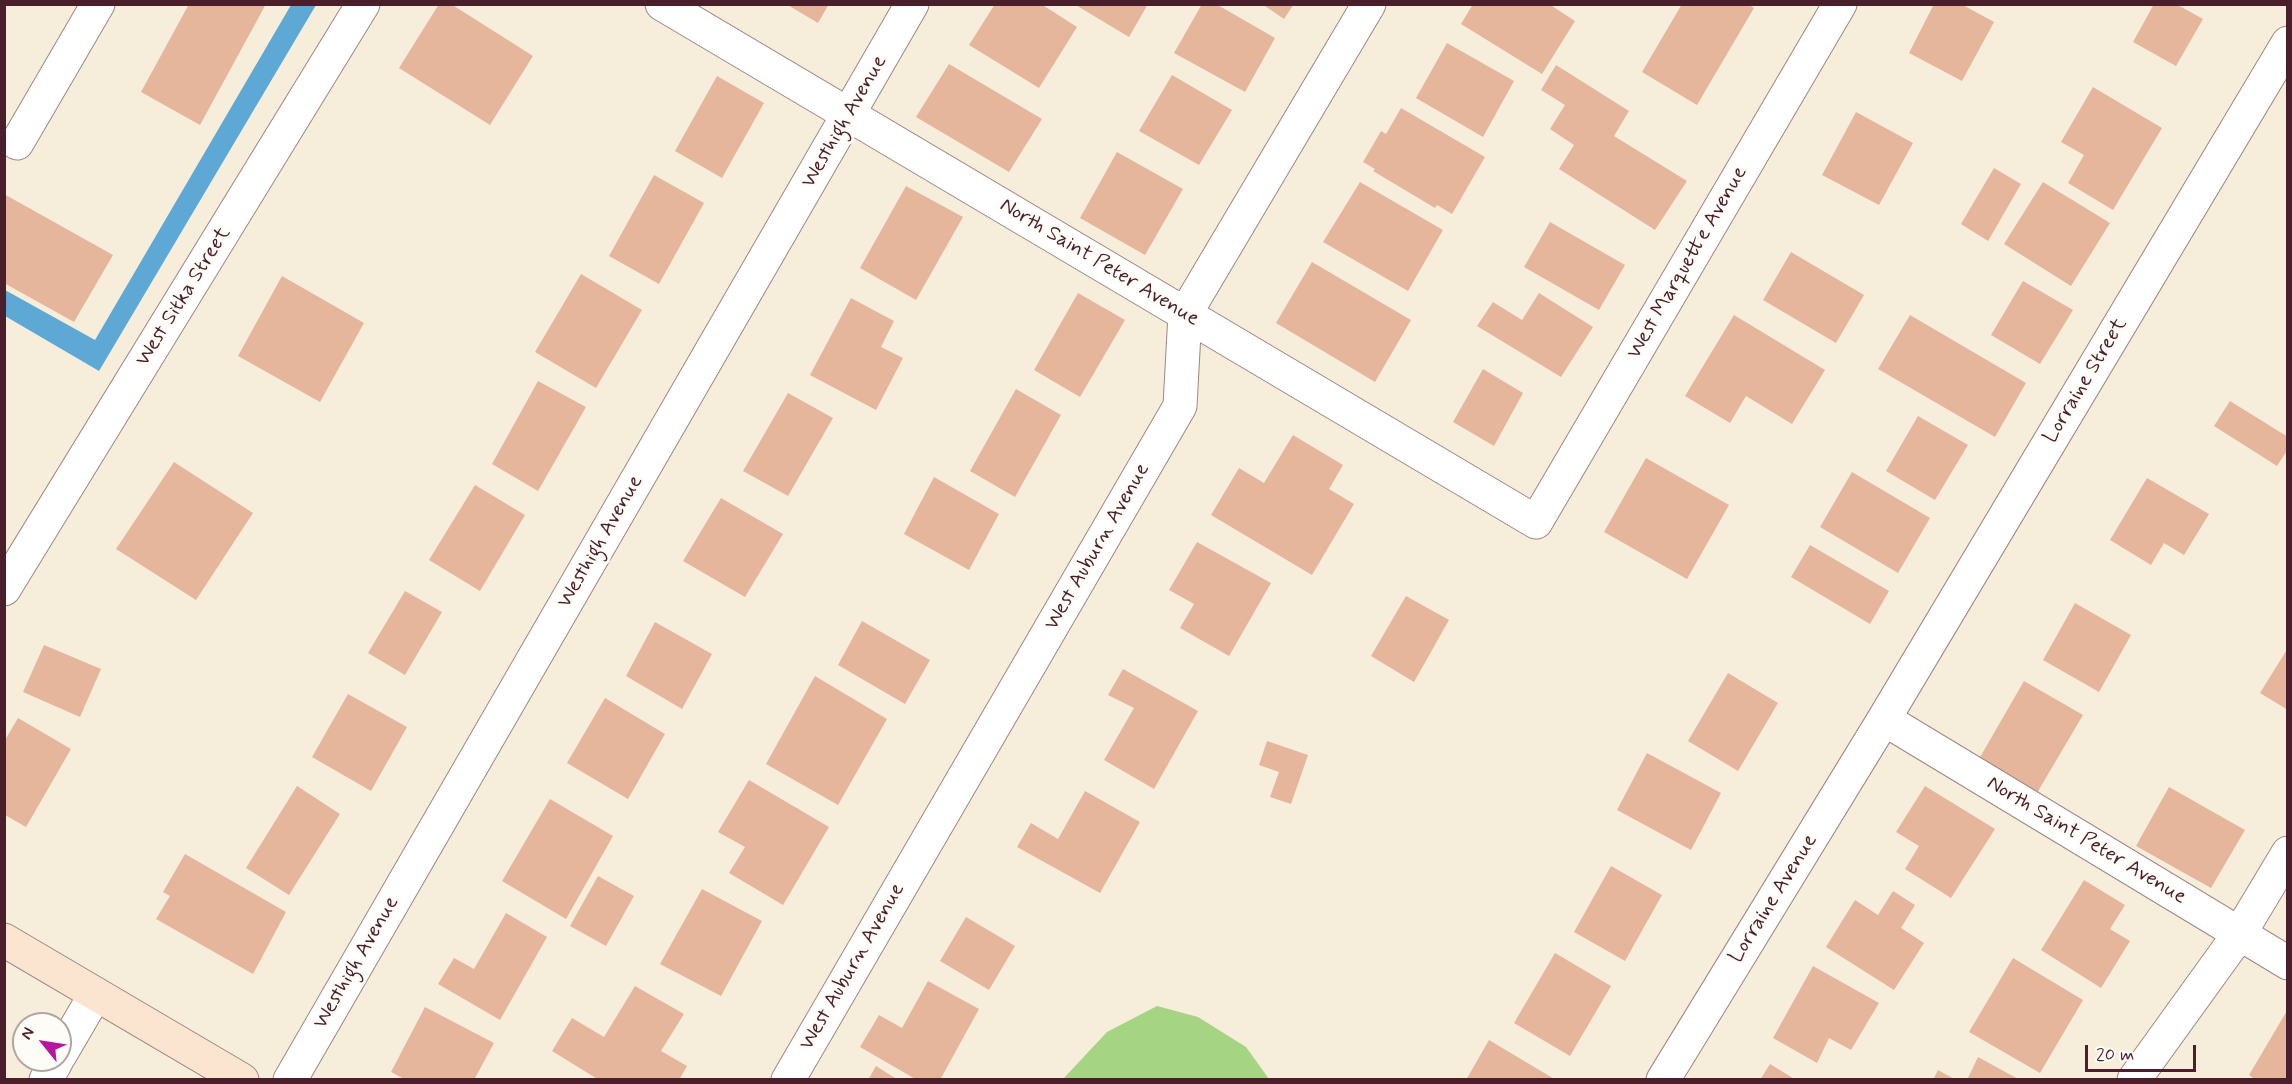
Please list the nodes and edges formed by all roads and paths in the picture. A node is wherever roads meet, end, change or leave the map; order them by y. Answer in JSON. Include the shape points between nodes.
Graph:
{"nodes":[{"id":1,"x":98,"y":4,"type":"edge"},
{"id":2,"x":363,"y":4,"type":"edge"},
{"id":3,"x":662,"y":4,"type":"edge"},
{"id":4,"x":912,"y":4,"type":"edge"},
{"id":5,"x":1369,"y":4,"type":"edge"},
{"id":6,"x":1840,"y":4,"type":"edge"},
{"id":7,"x":2288,"y":43,"type":"edge"},
{"id":8,"x":850,"y":114,"type":"junction"},
{"id":9,"x":17,"y":143,"type":"dead end"},
{"id":10,"x":1185,"y":314,"type":"junction"},
{"id":11,"x":1536,"y":522,"type":"joint"},
{"id":12,"x":4,"y":589,"type":"edge"},
{"id":13,"x":1884,"y":719,"type":"junction"},
{"id":14,"x":2288,"y":853,"type":"edge"},
{"id":15,"x":2240,"y":933,"type":"junction"},
{"id":16,"x":4,"y":940,"type":"edge"},
{"id":17,"x":2288,"y":963,"type":"edge"},
{"id":18,"x":95,"y":995,"type":"junction"},
{"id":19,"x":72,"y":1034,"type":"edge"},
{"id":20,"x":242,"y":1080,"type":"edge"},
{"id":21,"x":290,"y":1080,"type":"edge"},
{"id":22,"x":788,"y":1080,"type":"edge"},
{"id":23,"x":1663,"y":1080,"type":"edge"},
{"id":24,"x":2134,"y":1080,"type":"edge"}],
"edges":[{"from":1,"to":9,"type":"street"},
{"from":2,"to":12,"type":"street","name":"West Sitka Street"},
{"from":3,"to":8,"type":"street","name":"North Saint Peter Avenue"},
{"from":4,"to":8,"type":"street","name":"Westhigh Avenue"},
{"from":5,"to":10,"type":"street","name":"West Auburn Avenue"},
{"from":6,"to":11,"type":"street","name":"West Marquette Avenue"},
{"from":7,"to":13,"type":"street","name":"Lorraine Street"},
{"from":8,"to":10,"type":"street","name":"North Saint Peter Avenue"},
{"from":8,"to":21,"type":"street","name":"Westhigh Avenue"},
{"from":10,"to":11,"type":"street","name":"North Saint Peter Avenue"},
{"from":10,"to":22,"type":"street","name":"West Auburn Avenue","via":[[1180,406]]},
{"from":13,"to":15,"type":"street","name":"North Saint Peter Avenue"},
{"from":13,"to":23,"type":"street","name":"Lorraine Avenue"},
{"from":14,"to":15,"type":"street"},
{"from":15,"to":17,"type":"street","name":"North Saint Peter Avenue"},
{"from":15,"to":24,"type":"street"},
{"from":16,"to":18,"type":"street"},
{"from":18,"to":19,"type":"street"},
{"from":18,"to":20,"type":"street"}]}
